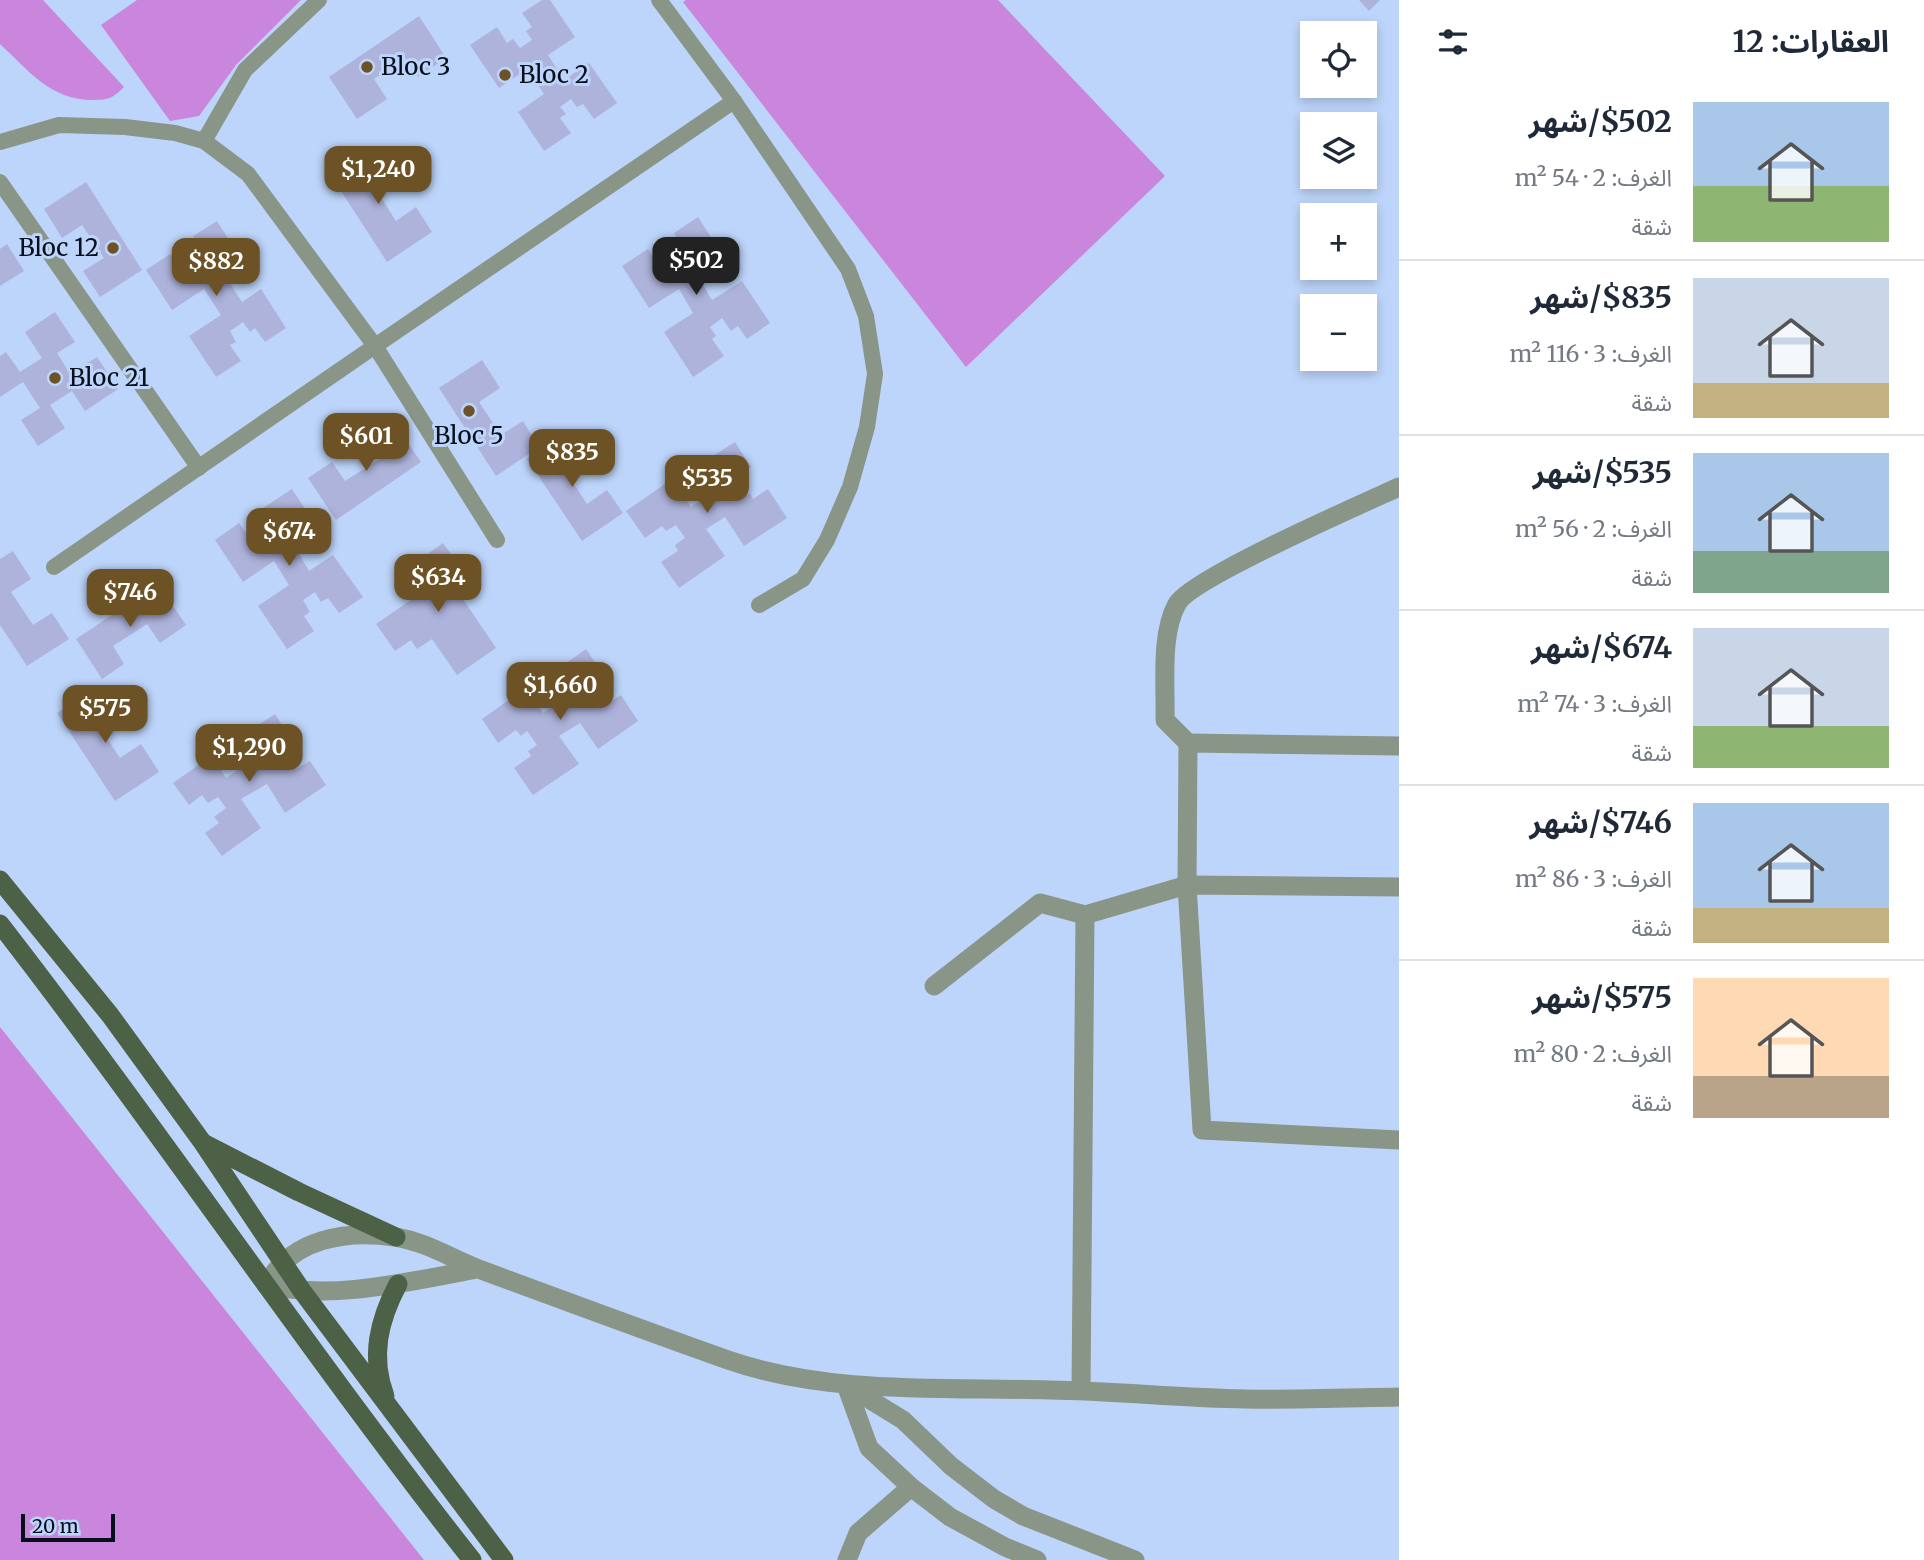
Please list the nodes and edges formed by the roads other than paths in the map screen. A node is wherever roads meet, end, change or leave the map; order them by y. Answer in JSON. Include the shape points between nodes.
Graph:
{"nodes":[{"id":1,"x":319,"y":0,"type":"edge"},
{"id":2,"x":659,"y":0,"type":"edge"},
{"id":3,"x":734,"y":101,"type":"junction"},
{"id":4,"x":204,"y":141,"type":"junction"},
{"id":5,"x":0,"y":142,"type":"edge"},
{"id":6,"x":0,"y":182,"type":"edge"},
{"id":7,"x":375,"y":346,"type":"junction"},
{"id":8,"x":199,"y":468,"type":"junction"},
{"id":9,"x":1399,"y":487,"type":"edge"},
{"id":10,"x":497,"y":540,"type":"dead end"},
{"id":11,"x":54,"y":568,"type":"dead end"},
{"id":12,"x":759,"y":606,"type":"dead end"},
{"id":13,"x":1188,"y":743,"type":"junction"},
{"id":14,"x":1399,"y":746,"type":"edge"},
{"id":15,"x":0,"y":880,"type":"edge"},
{"id":16,"x":1187,"y":885,"type":"junction"},
{"id":17,"x":1399,"y":887,"type":"edge"},
{"id":18,"x":1085,"y":915,"type":"junction"},
{"id":19,"x":0,"y":924,"type":"edge"},
{"id":20,"x":934,"y":986,"type":"dead end"},
{"id":21,"x":1399,"y":1140,"type":"edge"},
{"id":22,"x":203,"y":1143,"type":"junction"},
{"id":23,"x":396,"y":1237,"type":"junction"},
{"id":24,"x":281,"y":1262,"type":"junction"},
{"id":25,"x":478,"y":1269,"type":"junction"},
{"id":26,"x":398,"y":1283,"type":"junction"},
{"id":27,"x":266,"y":1285,"type":"junction"},
{"id":28,"x":302,"y":1291,"type":"junction"},
{"id":29,"x":846,"y":1385,"type":"junction"},
{"id":30,"x":1081,"y":1390,"type":"junction"},
{"id":31,"x":1399,"y":1397,"type":"edge"},
{"id":32,"x":388,"y":1407,"type":"junction"},
{"id":33,"x":911,"y":1487,"type":"junction"},
{"id":34,"x":472,"y":1560,"type":"edge"},
{"id":35,"x":504,"y":1560,"type":"edge"},
{"id":36,"x":847,"y":1560,"type":"edge"},
{"id":37,"x":1037,"y":1560,"type":"edge"},
{"id":38,"x":1135,"y":1560,"type":"edge"}],
"edges":[{"from":1,"to":4,"type":"lane","via":[[245,70]]},
{"from":2,"to":3,"type":"lane"},
{"from":3,"to":7,"type":"lane"},
{"from":3,"to":12,"type":"lane","via":[[848,269],[866,316],[875,374],[867,427],[850,487],[827,541],[803,579]]},
{"from":4,"to":5,"type":"lane","via":[[176,133],[58,125]]},
{"from":4,"to":7,"type":"lane","via":[[248,174]]},
{"from":6,"to":8,"type":"lane"},
{"from":7,"to":8,"type":"lane"},
{"from":7,"to":10,"type":"lane"},
{"from":8,"to":11,"type":"lane"},
{"from":9,"to":13,"type":"street","via":[[1199,584],[1177,602],[1167,638],[1165,720]]},
{"from":13,"to":14,"type":"street"},
{"from":13,"to":16,"type":"street"},
{"from":15,"to":22,"type":"main road","via":[[110,1015]]},
{"from":16,"to":17,"type":"street"},
{"from":16,"to":18,"type":"street"},
{"from":16,"to":21,"type":"street","via":[[1202,1130]]},
{"from":18,"to":20,"type":"street","via":[[1040,903]]},
{"from":18,"to":30,"type":"street"},
{"from":19,"to":27,"type":"main road","via":[[90,1040]]},
{"from":22,"to":23,"type":"main road"},
{"from":22,"to":24,"type":"main road"},
{"from":23,"to":24,"type":"street","via":[[328,1238]]},
{"from":23,"to":25,"type":"street"},
{"from":24,"to":27,"type":"street"},
{"from":24,"to":28,"type":"main road"},
{"from":25,"to":26,"type":"street"},
{"from":25,"to":29,"type":"street","via":[[733,1362],[801,1380]]},
{"from":26,"to":28,"type":"street"},
{"from":26,"to":32,"type":"main road","via":[[378,1331],[376,1357]]},
{"from":27,"to":28,"type":"street"},
{"from":27,"to":34,"type":"main road"},
{"from":28,"to":32,"type":"main road"},
{"from":29,"to":30,"type":"street"},
{"from":29,"to":33,"type":"street","via":[[869,1448]]},
{"from":29,"to":38,"type":"street","via":[[903,1420],[994,1499],[1023,1516]]},
{"from":30,"to":31,"type":"street","via":[[1245,1399]]},
{"from":32,"to":35,"type":"main road"},
{"from":33,"to":36,"type":"street","via":[[858,1533]]},
{"from":33,"to":37,"type":"street","via":[[950,1517]]}]}
